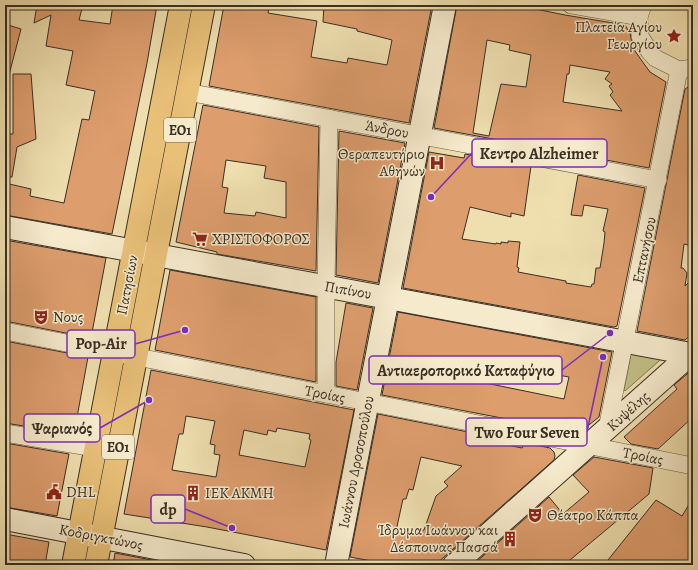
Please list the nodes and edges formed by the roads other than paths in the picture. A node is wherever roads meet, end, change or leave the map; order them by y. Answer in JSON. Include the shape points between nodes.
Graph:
{"nodes":[{"id":1,"x":181,"y":5,"type":"edge"},
{"id":2,"x":204,"y":5,"type":"edge"},
{"id":3,"x":445,"y":5,"type":"edge"},
{"id":4,"x":571,"y":5,"type":"edge"},
{"id":5,"x":641,"y":11,"type":"edge"},
{"id":6,"x":686,"y":69,"type":"edge"},
{"id":7,"x":187,"y":92,"type":"junction"},
{"id":8,"x":329,"y":118,"type":"junction"},
{"id":9,"x":420,"y":135,"type":"junction"},
{"id":10,"x":658,"y":180,"type":"junction"},
{"id":11,"x":5,"y":227,"type":"edge"},
{"id":12,"x":134,"y":251,"type":"junction"},
{"id":13,"x":156,"y":255,"type":"junction"},
{"id":14,"x":326,"y":286,"type":"junction"},
{"id":15,"x":388,"y":298,"type":"junction"},
{"id":16,"x":5,"y":331,"type":"edge"},
{"id":17,"x":625,"y":341,"type":"junction"},
{"id":18,"x":114,"y":353,"type":"junction"},
{"id":19,"x":692,"y":353,"type":"edge"},
{"id":20,"x":136,"y":357,"type":"junction"},
{"id":21,"x":326,"y":394,"type":"junction"},
{"id":22,"x":367,"y":402,"type":"junction"},
{"id":23,"x":607,"y":430,"type":"junction"},
{"id":24,"x":5,"y":433,"type":"edge"},
{"id":25,"x":589,"y":446,"type":"junction"},
{"id":26,"x":95,"y":448,"type":"junction"},
{"id":27,"x":693,"y":466,"type":"edge"},
{"id":28,"x":5,"y":519,"type":"edge"},
{"id":29,"x":79,"y":533,"type":"junction"},
{"id":30,"x":101,"y":537,"type":"junction"},
{"id":31,"x":73,"y":565,"type":"edge"},
{"id":32,"x":96,"y":565,"type":"edge"},
{"id":33,"x":244,"y":565,"type":"edge"},
{"id":34,"x":336,"y":565,"type":"edge"},
{"id":35,"x":454,"y":565,"type":"edge"}],
"edges":[{"from":1,"to":12,"type":"main road","name":"Πατησίων","number":"ΕΟ1"},
{"from":2,"to":7,"type":"main road","name":"Πατησίων","number":"ΕΟ1"},
{"from":3,"to":9,"type":"street","name":"Ιωάννου Δροσοπούλου"},
{"from":4,"to":5,"type":"street"},
{"from":5,"to":6,"type":"street","via":[[640,36],[649,51],[655,58]]},
{"from":6,"to":10,"type":"street","name":"Επτανήσου"},
{"from":7,"to":8,"type":"street","name":"Άνδρου"},
{"from":7,"to":13,"type":"main road","name":"Πατησίων","number":"ΕΟ1"},
{"from":8,"to":9,"type":"street","name":"Άνδρου"},
{"from":8,"to":14,"type":"street"},
{"from":9,"to":10,"type":"street","name":"Άνδρου"},
{"from":9,"to":15,"type":"street","name":"Ιωάννου Δροσοπούλου"},
{"from":10,"to":17,"type":"street","name":"Επτανήσου"},
{"from":11,"to":12,"type":"street","name":"Πιπίνου"},
{"from":12,"to":13,"type":"street","name":"Πιπίνου"},
{"from":12,"to":18,"type":"main road","name":"Πατησίων","number":"ΕΟ1"},
{"from":13,"to":14,"type":"street","name":"Πιπίνου"},
{"from":13,"to":20,"type":"main road","name":"Πατησίων","number":"ΕΟ1"},
{"from":14,"to":15,"type":"street","name":"Πιπίνου"},
{"from":14,"to":21,"type":"street"},
{"from":15,"to":17,"type":"street","name":"Πιπίνου"},
{"from":15,"to":22,"type":"street","name":"Ιωάννου Δροσοπούλου"},
{"from":16,"to":18,"type":"street","name":"Τροίας"},
{"from":17,"to":19,"type":"street","name":"Πιπίνου"},
{"from":17,"to":23,"type":"street","name":"Επτανήσου"},
{"from":18,"to":20,"type":"street","name":"Τροίας"},
{"from":18,"to":26,"type":"main road","name":"Πατησίων","number":"ΕΟ1"},
{"from":19,"to":23,"type":"street","name":"Κυψέλης"},
{"from":20,"to":21,"type":"street","name":"Τροίας"},
{"from":20,"to":30,"type":"main road","name":"Πατησίων","number":"ΕΟ1"},
{"from":21,"to":22,"type":"street","name":"Τροίας"},
{"from":22,"to":25,"type":"street","name":"Τροίας"},
{"from":22,"to":34,"type":"street","name":"Ιωάννου Δροσοπούλου"},
{"from":23,"to":25,"type":"street","name":"Κυψέλης"},
{"from":24,"to":26,"type":"street"},
{"from":25,"to":27,"type":"street","name":"Τροίας"},
{"from":25,"to":35,"type":"street","name":"Κυψέλης"},
{"from":26,"to":29,"type":"main road","name":"Πατησίων","number":"ΕΟ1"},
{"from":28,"to":29,"type":"street","name":"Κοδριγκτώνος"},
{"from":29,"to":30,"type":"street","name":"Κοδριγκτώνος"},
{"from":29,"to":31,"type":"main road","name":"Πατησίων","number":"ΕΟ1"},
{"from":30,"to":32,"type":"main road","name":"Πατησίων","number":"ΕΟ1"},
{"from":30,"to":33,"type":"street","name":"Κοδριγκτώνος"}]}
